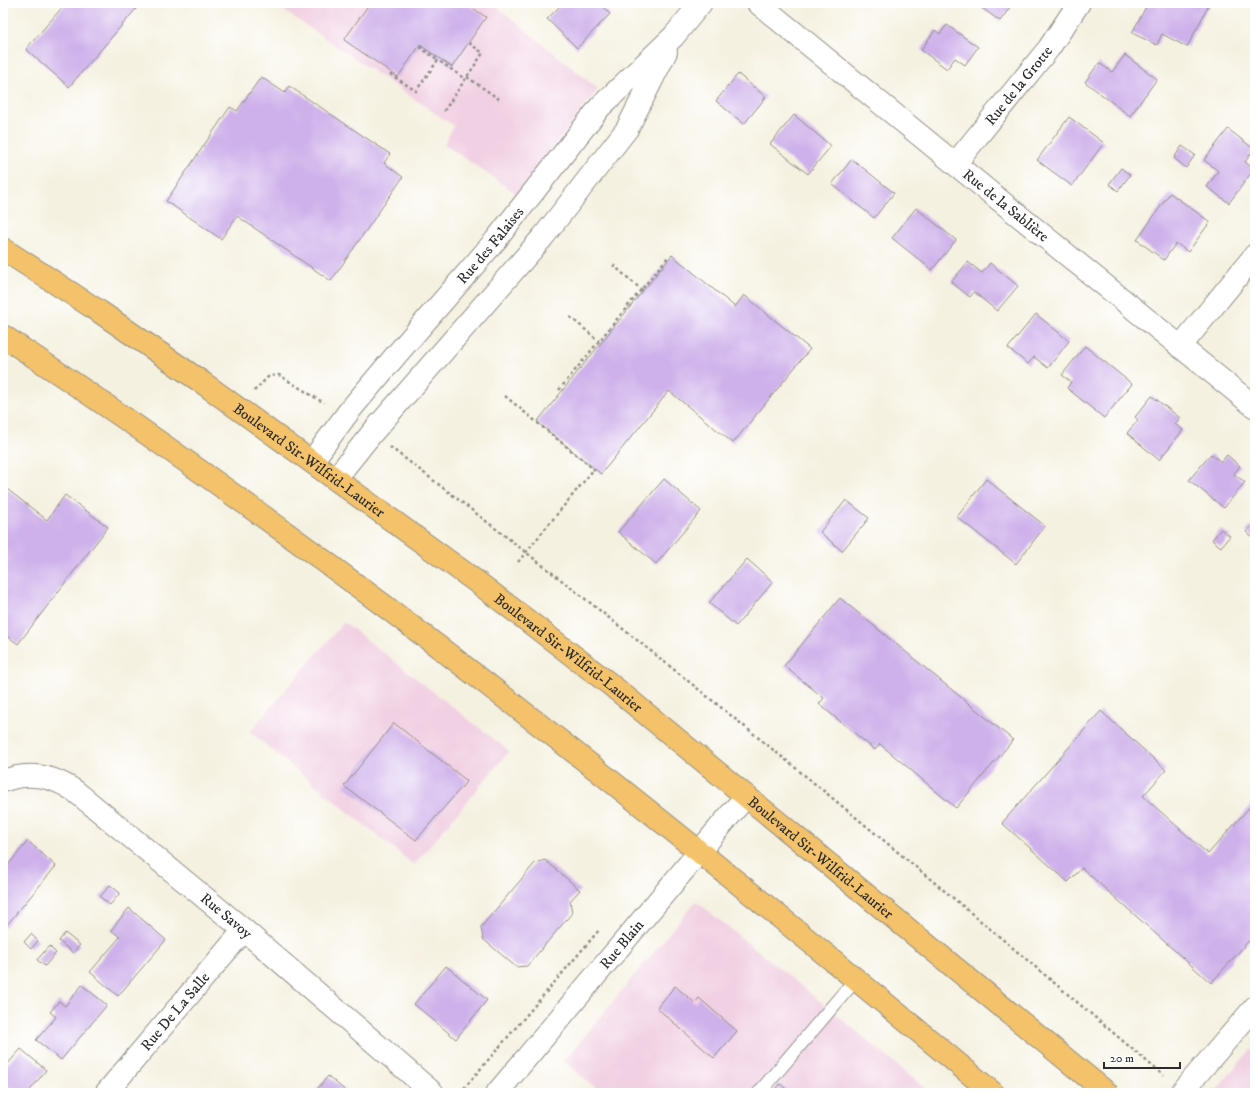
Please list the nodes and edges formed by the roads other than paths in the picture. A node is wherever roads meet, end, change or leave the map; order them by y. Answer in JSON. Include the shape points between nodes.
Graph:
{"nodes":[{"id":1,"x":701,"y":3,"type":"edge"},
{"id":2,"x":758,"y":3,"type":"edge"},
{"id":3,"x":1078,"y":3,"type":"edge"},
{"id":4,"x":674,"y":36,"type":"junction"},
{"id":5,"x":955,"y":164,"type":"junction"},
{"id":6,"x":3,"y":249,"type":"edge"},
{"id":7,"x":1255,"y":255,"type":"edge"},
{"id":8,"x":3,"y":336,"type":"edge"},
{"id":9,"x":1180,"y":347,"type":"junction"},
{"id":10,"x":1255,"y":407,"type":"edge"},
{"id":11,"x":312,"y":461,"type":"junction"},
{"id":12,"x":336,"y":478,"type":"junction"},
{"id":13,"x":3,"y":781,"type":"edge"},
{"id":14,"x":746,"y":796,"type":"junction"},
{"id":15,"x":699,"y":852,"type":"junction"},
{"id":16,"x":244,"y":930,"type":"junction"},
{"id":17,"x":855,"y":980,"type":"junction"},
{"id":18,"x":1255,"y":1007,"type":"edge"},
{"id":19,"x":1182,"y":1092,"type":"edge"},
{"id":20,"x":106,"y":1093,"type":"edge"},
{"id":21,"x":433,"y":1093,"type":"edge"},
{"id":22,"x":497,"y":1093,"type":"edge"},
{"id":23,"x":759,"y":1093,"type":"edge"},
{"id":24,"x":993,"y":1093,"type":"edge"},
{"id":25,"x":1108,"y":1093,"type":"edge"}],
"edges":[{"from":1,"to":4,"type":"street","name":"Rue des Falaises"},
{"from":2,"to":5,"type":"street","name":"Rue de la Sablière"},
{"from":3,"to":5,"type":"street","name":"Rue de la Grotte","via":[[1049,48]]},
{"from":4,"to":11,"type":"street","name":"Rue des Falaises","via":[[600,108],[494,241],[346,416]]},
{"from":4,"to":12,"type":"street","name":"Rue des Falaises","via":[[627,129],[538,243]]},
{"from":5,"to":9,"type":"street","name":"Rue de la Sablière"},
{"from":6,"to":11,"type":"main road","name":"Boulevard Sir-Wilfrid-Laurier","via":[[152,347]]},
{"from":7,"to":9,"type":"street"},
{"from":8,"to":15,"type":"main road","via":[[271,522],[530,717]]},
{"from":9,"to":10,"type":"street","name":"Rue de la Sablière"},
{"from":11,"to":12,"type":"main road","name":"Boulevard Sir-Wilfrid-Laurier"},
{"from":12,"to":14,"type":"main road","name":"Boulevard Sir-Wilfrid-Laurier","via":[[611,685]]},
{"from":13,"to":16,"type":"street","name":"Rue Savoy","via":[[29,775],[67,785]]},
{"from":14,"to":15,"type":"street","name":"Rue Blain"},
{"from":14,"to":25,"type":"main road","name":"Boulevard Sir-Wilfrid-Laurier"},
{"from":15,"to":17,"type":"main road"},
{"from":15,"to":22,"type":"street","name":"Rue Blain"},
{"from":16,"to":20,"type":"street","name":"Rue De La Salle"},
{"from":16,"to":21,"type":"street","name":"Rue Savoy"},
{"from":17,"to":23,"type":"lane"},
{"from":17,"to":24,"type":"main road"},
{"from":18,"to":19,"type":"street"}]}
